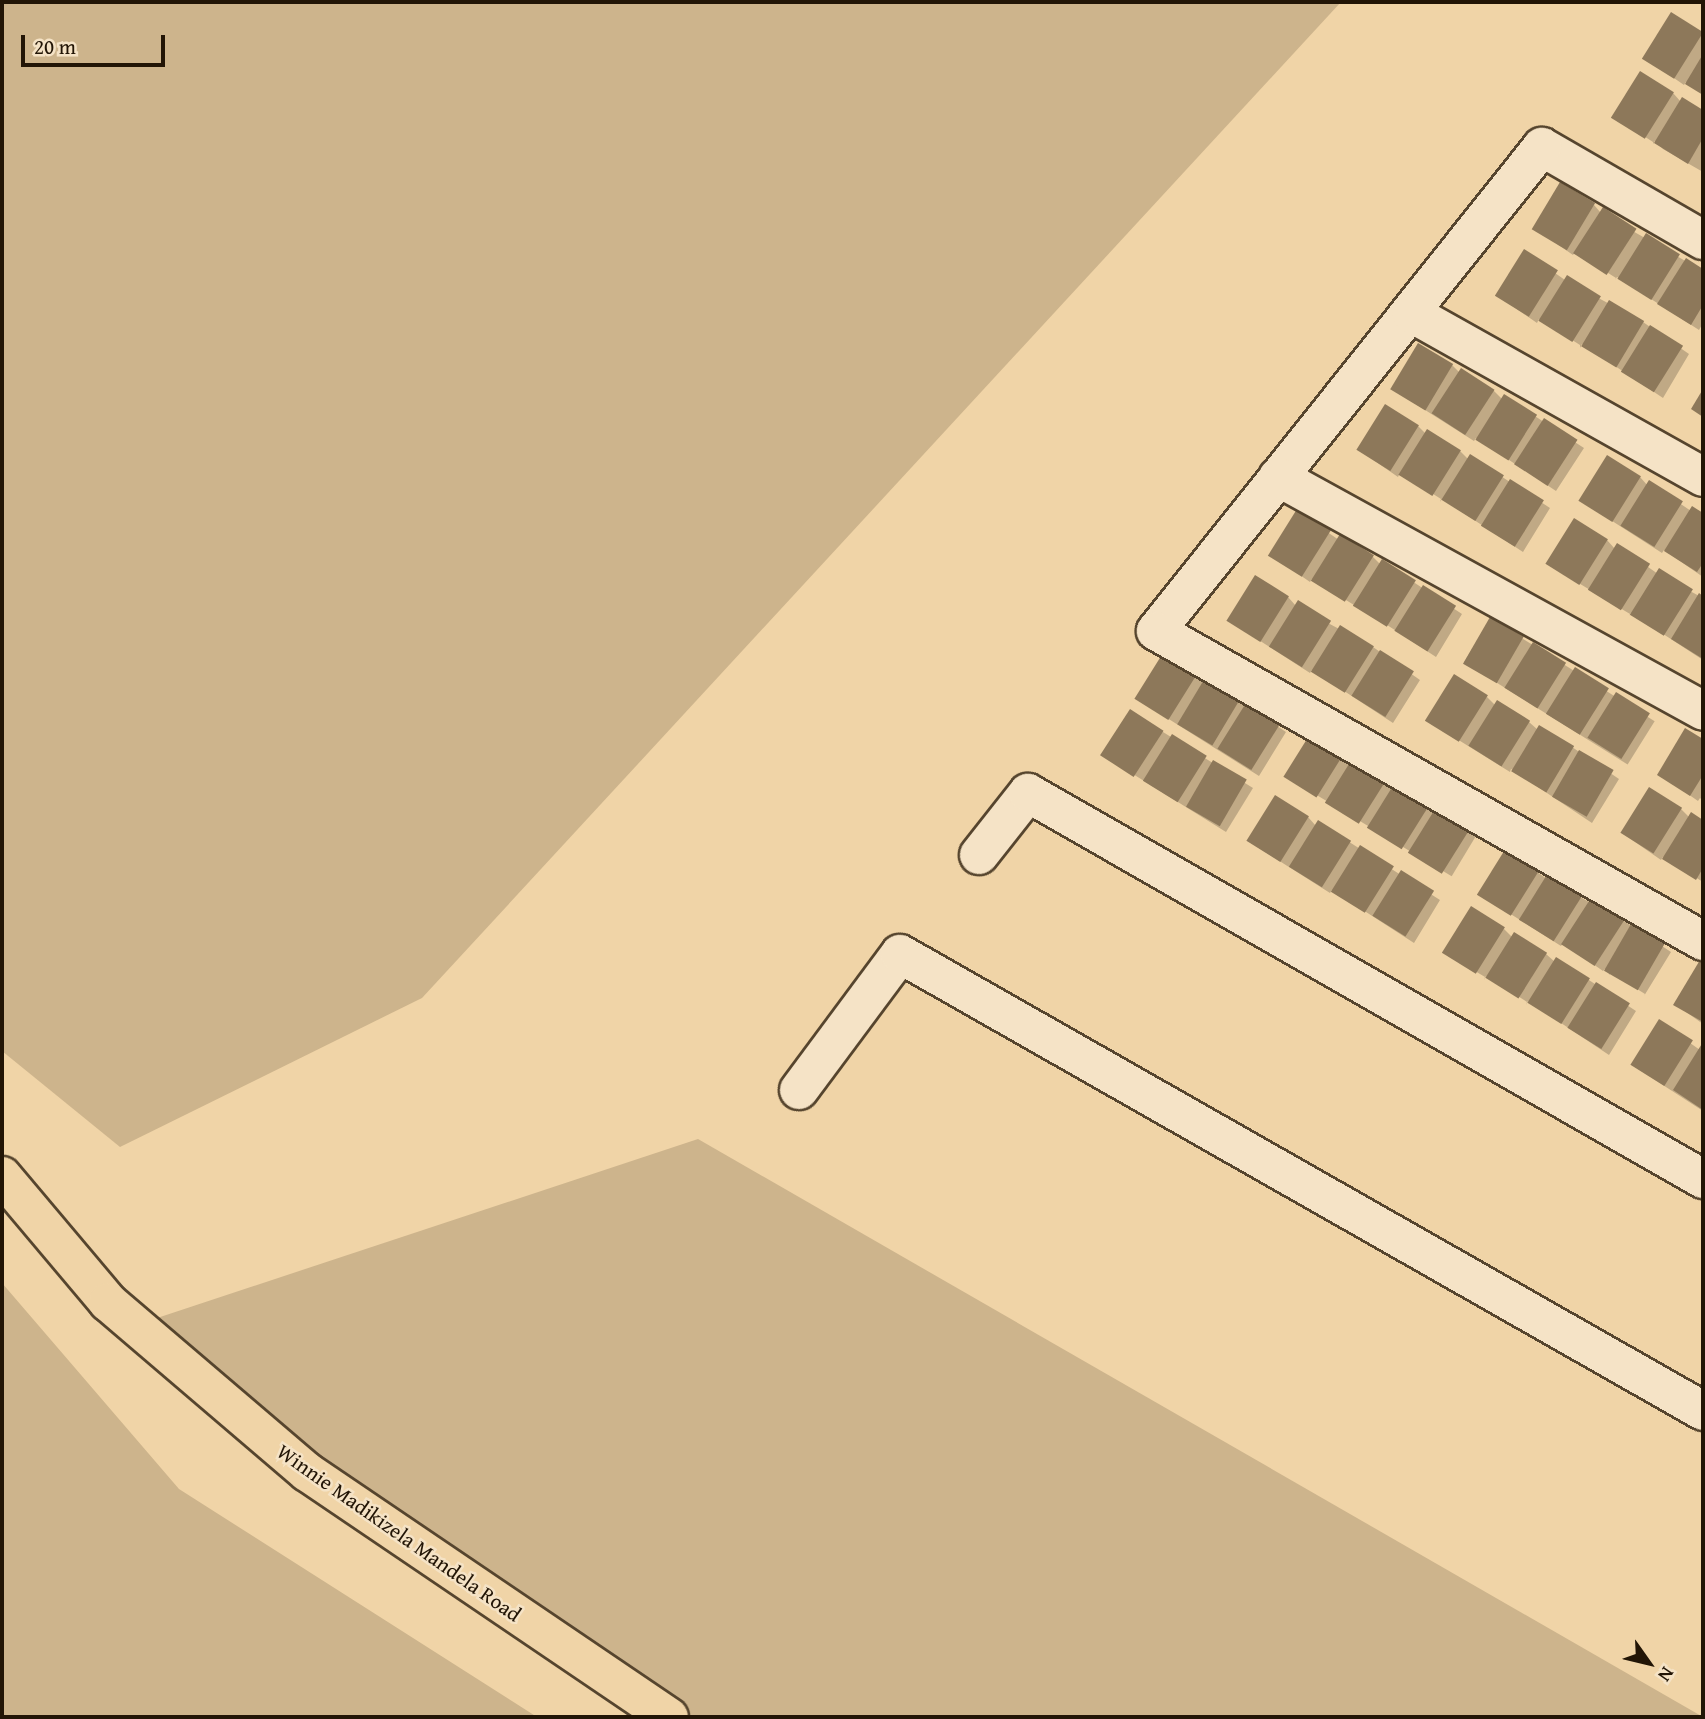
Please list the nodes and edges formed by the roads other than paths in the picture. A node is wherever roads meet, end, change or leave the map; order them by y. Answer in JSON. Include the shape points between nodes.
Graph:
{"nodes":[{"id":1,"x":1703,"y":240,"type":"edge"},
{"id":2,"x":1411,"y":313,"type":"junction"},
{"id":3,"x":1278,"y":477,"type":"junction"},
{"id":4,"x":1703,"y":477,"type":"edge"},
{"id":5,"x":1703,"y":711,"type":"edge"},
{"id":6,"x":979,"y":855,"type":"dead end"},
{"id":7,"x":1703,"y":941,"type":"edge"},
{"id":8,"x":799,"y":1090,"type":"dead end"},
{"id":9,"x":2,"y":1176,"type":"edge"},
{"id":10,"x":1703,"y":1179,"type":"edge"},
{"id":11,"x":1703,"y":1411,"type":"edge"},
{"id":12,"x":668,"y":1717,"type":"edge"}],
"edges":[{"from":1,"to":2,"type":"street","via":[[1542,147]]},
{"from":2,"to":3,"type":"street"},
{"from":2,"to":4,"type":"street"},
{"from":3,"to":5,"type":"street"},
{"from":3,"to":7,"type":"street","via":[[1156,631]]},
{"from":6,"to":10,"type":"street","via":[[1028,793]]},
{"from":8,"to":11,"type":"street","via":[[900,954]]},
{"from":9,"to":12,"type":"main road","name":"Winnie Madikizela Mandela Road","via":[[108,1302],[307,1472]]}]}
